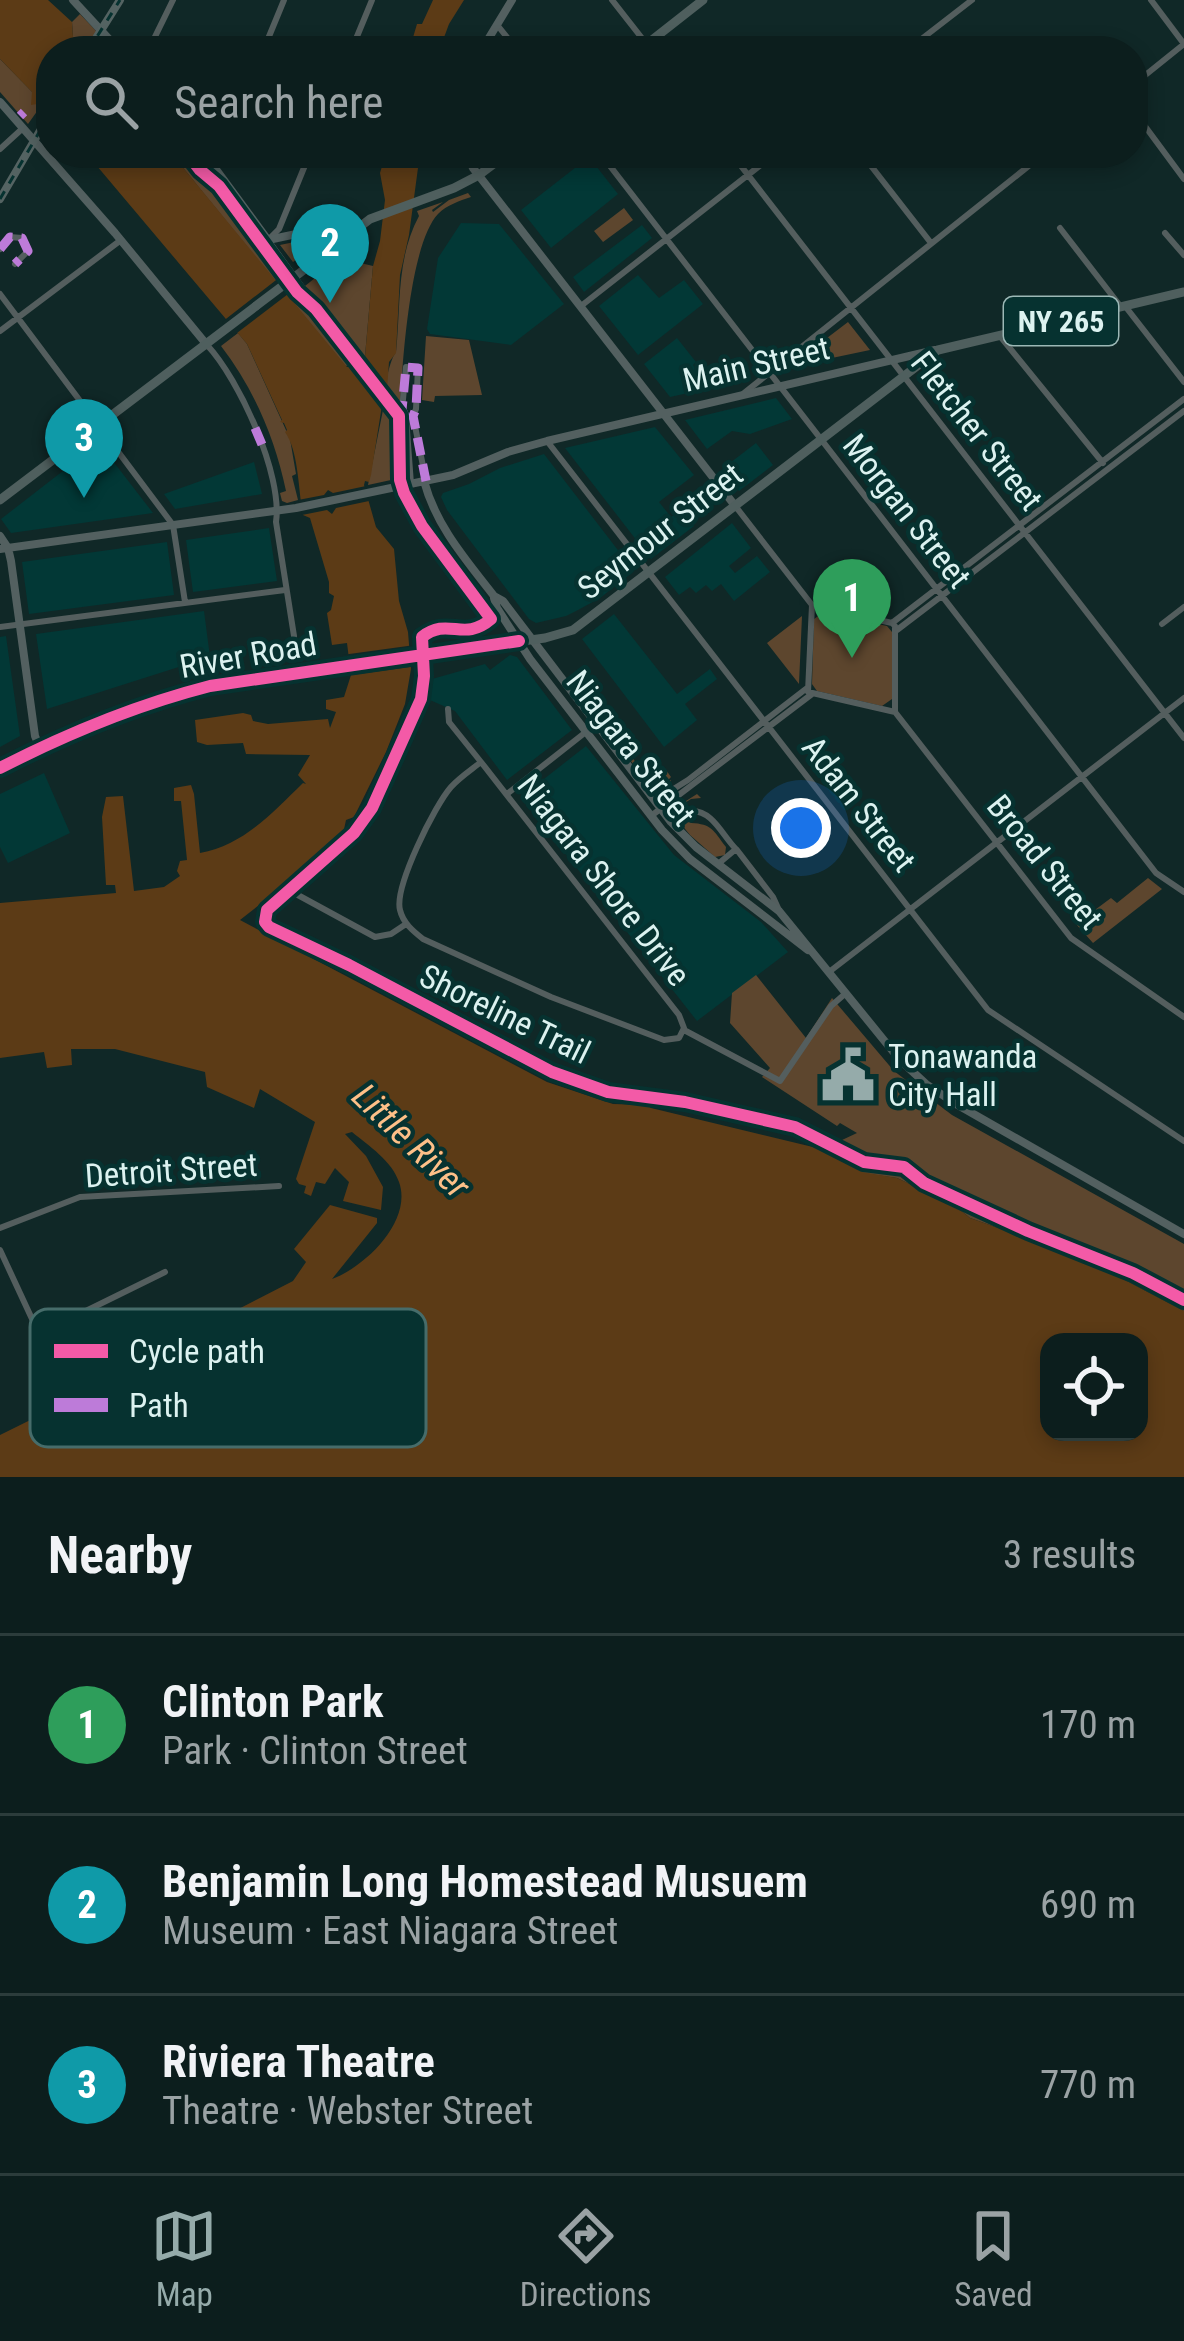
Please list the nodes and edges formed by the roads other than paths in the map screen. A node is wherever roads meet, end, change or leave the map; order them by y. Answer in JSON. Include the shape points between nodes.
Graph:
{"nodes":[{"id":1,"x":73,"y":0,"type":"edge"},
{"id":2,"x":173,"y":0,"type":"edge"},
{"id":3,"x":284,"y":0,"type":"edge"},
{"id":4,"x":372,"y":0,"type":"edge"},
{"id":5,"x":512,"y":0,"type":"edge"},
{"id":6,"x":612,"y":0,"type":"edge"},
{"id":7,"x":703,"y":0,"type":"edge"},
{"id":8,"x":971,"y":0,"type":"edge"},
{"id":9,"x":1150,"y":0,"type":"edge"},
{"id":10,"x":497,"y":24,"type":"junction"},
{"id":11,"x":106,"y":36,"type":"edge"},
{"id":12,"x":155,"y":36,"type":"edge"},
{"id":13,"x":269,"y":36,"type":"edge"},
{"id":14,"x":357,"y":36,"type":"edge"},
{"id":15,"x":490,"y":36,"type":"edge"},
{"id":16,"x":506,"y":36,"type":"edge"},
{"id":17,"x":637,"y":36,"type":"edge"},
{"id":18,"x":661,"y":36,"type":"edge"},
{"id":19,"x":925,"y":36,"type":"edge"},
{"id":20,"x":1184,"y":44,"type":"edge"},
{"id":21,"x":1148,"y":73,"type":"edge"},
{"id":22,"x":0,"y":102,"type":"edge"},
{"id":23,"x":22,"y":128,"type":"junction"},
{"id":24,"x":1148,"y":130,"type":"edge"},
{"id":25,"x":36,"y":144,"type":"edge"},
{"id":26,"x":0,"y":149,"type":"edge"},
{"id":27,"x":57,"y":168,"type":"edge"},
{"id":28,"x":304,"y":168,"type":"edge"},
{"id":29,"x":474,"y":168,"type":"edge"},
{"id":30,"x":489,"y":168,"type":"edge"},
{"id":31,"x":611,"y":168,"type":"edge"},
{"id":32,"x":743,"y":168,"type":"edge"},
{"id":33,"x":757,"y":168,"type":"edge"},
{"id":34,"x":873,"y":168,"type":"edge"},
{"id":35,"x":1019,"y":168,"type":"edge"},
{"id":36,"x":215,"y":169,"type":"edge"},
{"id":37,"x":748,"y":175,"type":"junction"},
{"id":38,"x":479,"y":176,"type":"junction"},
{"id":39,"x":1184,"y":178,"type":"edge"},
{"id":40,"x":357,"y":226,"type":"junction"},
{"id":41,"x":19,"y":227,"type":"dead end"},
{"id":42,"x":1060,"y":228,"type":"dead end"},
{"id":43,"x":1165,"y":233,"type":"dead end"},
{"id":44,"x":8,"y":238,"type":"junction"},
{"id":45,"x":667,"y":239,"type":"junction"},
{"id":46,"x":268,"y":240,"type":"junction"},
{"id":47,"x":122,"y":241,"type":"junction"},
{"id":48,"x":931,"y":243,"type":"junction"},
{"id":49,"x":0,"y":248,"type":"edge"},
{"id":50,"x":1184,"y":255,"type":"edge"},
{"id":51,"x":15,"y":264,"type":"dead end"},
{"id":52,"x":302,"y":287,"type":"dead end"},
{"id":53,"x":1184,"y":292,"type":"edge"},
{"id":54,"x":0,"y":294,"type":"edge"},
{"id":55,"x":581,"y":306,"type":"junction"},
{"id":56,"x":850,"y":306,"type":"junction"},
{"id":57,"x":1123,"y":306,"type":"junction"},
{"id":58,"x":19,"y":319,"type":"junction"},
{"id":59,"x":0,"y":331,"type":"edge"},
{"id":60,"x":1000,"y":335,"type":"junction"},
{"id":61,"x":207,"y":345,"type":"junction"},
{"id":62,"x":938,"y":350,"type":"junction"},
{"id":63,"x":891,"y":360,"type":"junction"},
{"id":64,"x":769,"y":372,"type":"junction"},
{"id":65,"x":904,"y":376,"type":"junction"},
{"id":66,"x":1184,"y":382,"type":"edge"},
{"id":67,"x":780,"y":386,"type":"junction"},
{"id":68,"x":741,"y":395,"type":"junction"},
{"id":69,"x":1184,"y":399,"type":"edge"},
{"id":70,"x":1184,"y":411,"type":"edge"},
{"id":71,"x":663,"y":413,"type":"junction"},
{"id":72,"x":409,"y":417,"type":"junction"},
{"id":73,"x":99,"y":426,"type":"junction"},
{"id":74,"x":1152,"y":430,"type":"junction"},
{"id":75,"x":822,"y":440,"type":"junction"},
{"id":76,"x":547,"y":441,"type":"junction"},
{"id":77,"x":1105,"y":466,"type":"junction"},
{"id":78,"x":425,"y":481,"type":"junction"},
{"id":79,"x":411,"y":484,"type":"junction"},
{"id":80,"x":1062,"y":498,"type":"junction"},
{"id":81,"x":0,"y":500,"type":"edge"},
{"id":82,"x":736,"y":507,"type":"junction"},
{"id":83,"x":278,"y":510,"type":"junction"},
{"id":84,"x":173,"y":524,"type":"junction"},
{"id":85,"x":1019,"y":524,"type":"junction"},
{"id":86,"x":1025,"y":532,"type":"junction"},
{"id":87,"x":0,"y":536,"type":"edge"},
{"id":88,"x":4,"y":549,"type":"edge"},
{"id":89,"x":977,"y":556,"type":"junction"},
{"id":90,"x":983,"y":564,"type":"junction"},
{"id":91,"x":650,"y":572,"type":"junction"},
{"id":92,"x":936,"y":587,"type":"junction"},
{"id":93,"x":285,"y":590,"type":"junction"},
{"id":94,"x":494,"y":596,"type":"junction"},
{"id":95,"x":942,"y":596,"type":"junction"},
{"id":96,"x":185,"y":602,"type":"junction"},
{"id":97,"x":812,"y":605,"type":"junction"},
{"id":98,"x":1184,"y":607,"type":"edge"},
{"id":99,"x":1162,"y":624,"type":"dead end"},
{"id":100,"x":21,"y":625,"type":"junction"},
{"id":101,"x":894,"y":626,"type":"junction"},
{"id":102,"x":0,"y":627,"type":"edge"},
{"id":103,"x":294,"y":636,"type":"dead end"},
{"id":104,"x":532,"y":640,"type":"junction"},
{"id":105,"x":519,"y":641,"type":"junction"},
{"id":106,"x":375,"y":661,"type":"joint"},
{"id":107,"x":809,"y":691,"type":"junction"},
{"id":108,"x":1184,"y":698,"type":"edge"},
{"id":109,"x":448,"y":709,"type":"dead end"},
{"id":110,"x":895,"y":712,"type":"junction"},
{"id":111,"x":1164,"y":713,"type":"junction"},
{"id":112,"x":596,"y":724,"type":"junction"},
{"id":113,"x":767,"y":725,"type":"junction"},
{"id":114,"x":587,"y":732,"type":"junction"},
{"id":115,"x":1184,"y":738,"type":"edge"},
{"id":116,"x":40,"y":748,"type":"junction"},
{"id":117,"x":481,"y":762,"type":"junction"},
{"id":118,"x":0,"y":768,"type":"edge"},
{"id":119,"x":1082,"y":776,"type":"junction"},
{"id":120,"x":507,"y":794,"type":"junction"},
{"id":121,"x":658,"y":804,"type":"junction"},
{"id":122,"x":692,"y":811,"type":"dead end"},
{"id":123,"x":648,"y":812,"type":"junction"},
{"id":124,"x":996,"y":842,"type":"junction"},
{"id":125,"x":736,"y":849,"type":"junction"},
{"id":126,"x":718,"y":865,"type":"junction"},
{"id":127,"x":1184,"y":892,"type":"edge"},
{"id":128,"x":296,"y":894,"type":"dead end"},
{"id":129,"x":910,"y":909,"type":"junction"},
{"id":130,"x":779,"y":911,"type":"junction"},
{"id":131,"x":406,"y":924,"type":"junction"},
{"id":132,"x":811,"y":951,"type":"junction"},
{"id":133,"x":829,"y":972,"type":"junction"},
{"id":134,"x":846,"y":993,"type":"junction"},
{"id":135,"x":1184,"y":1017,"type":"edge"},
{"id":136,"x":684,"y":1030,"type":"junction"},
{"id":137,"x":1184,"y":1141,"type":"edge"},
{"id":138,"x":279,"y":1186,"type":"dead end"},
{"id":139,"x":0,"y":1228,"type":"edge"},
{"id":140,"x":1184,"y":1234,"type":"edge"},
{"id":141,"x":0,"y":1250,"type":"edge"},
{"id":142,"x":165,"y":1271,"type":"dead end"},
{"id":143,"x":89,"y":1309,"type":"edge"},
{"id":144,"x":30,"y":1315,"type":"edge"}],
"edges":[{"from":1,"to":11,"type":"street"},
{"from":2,"to":12,"type":"street"},
{"from":3,"to":13,"type":"street"},
{"from":4,"to":14,"type":"street"},
{"from":5,"to":10,"type":"street"},
{"from":6,"to":17,"type":"street"},
{"from":7,"to":18,"type":"main road"},
{"from":8,"to":19,"type":"street"},
{"from":9,"to":20,"type":"street"},
{"from":10,"to":15,"type":"street"},
{"from":10,"to":16,"type":"street"},
{"from":20,"to":21,"type":"street"},
{"from":22,"to":23,"type":"street"},
{"from":23,"to":25,"type":"street"},
{"from":23,"to":26,"type":"street"},
{"from":24,"to":39,"type":"street"},
{"from":27,"to":47,"type":"street"},
{"from":28,"to":46,"type":"street"},
{"from":29,"to":38,"type":"street"},
{"from":30,"to":38,"type":"main road"},
{"from":31,"to":45,"type":"street","name":"Morgan Street"},
{"from":32,"to":37,"type":"street","name":"Fletcher Street"},
{"from":33,"to":37,"type":"street"},
{"from":34,"to":48,"type":"street"},
{"from":35,"to":48,"type":"street"},
{"from":36,"to":46,"type":"street"},
{"from":37,"to":45,"type":"street"},
{"from":37,"to":56,"type":"street","name":"Fletcher Street"},
{"from":38,"to":40,"type":"main road"},
{"from":38,"to":55,"type":"street"},
{"from":40,"to":46,"type":"street"},
{"from":40,"to":61,"type":"main road","bridge":true},
{"from":41,"to":44,"type":"street"},
{"from":42,"to":57,"type":"street"},
{"from":43,"to":50,"type":"street"},
{"from":44,"to":49,"type":"street"},
{"from":44,"to":51,"type":"street","via":[[28,247]]},
{"from":45,"to":55,"type":"street"},
{"from":45,"to":64,"type":"street","name":"Morgan Street"},
{"from":46,"to":52,"type":"street"},
{"from":47,"to":58,"type":"street"},
{"from":47,"to":61,"type":"street"},
{"from":48,"to":56,"type":"street"},
{"from":53,"to":57,"type":"main road","name":"Main Street","number":"NY 265"},
{"from":54,"to":58,"type":"street"},
{"from":55,"to":71,"type":"street"},
{"from":56,"to":63,"type":"street","name":"Fletcher Street"},
{"from":56,"to":64,"type":"street"},
{"from":57,"to":60,"type":"main road","name":"Main Street","number":"NY 265"},
{"from":57,"to":66,"type":"street"},
{"from":58,"to":59,"type":"street"},
{"from":58,"to":73,"type":"street"},
{"from":60,"to":62,"type":"main road","name":"Main Street","number":"NY 265"},
{"from":60,"to":77,"type":"street"},
{"from":61,"to":73,"type":"main road"},
{"from":61,"to":83,"type":"street","via":[[263,447]]},
{"from":62,"to":63,"type":"street","name":"Main Street"},
{"from":62,"to":65,"type":"main road","name":"Seymour Street","number":"NY 265"},
{"from":63,"to":65,"type":"street","name":"Fletcher Street"},
{"from":63,"to":67,"type":"street","name":"Main Street"},
{"from":64,"to":67,"type":"street","name":"Morgan Street"},
{"from":64,"to":68,"type":"street"},
{"from":65,"to":75,"type":"main road","name":"Seymour Street","number":"NY 265"},
{"from":65,"to":85,"type":"street","name":"Fletcher Street"},
{"from":67,"to":68,"type":"street","name":"Main Street"},
{"from":67,"to":75,"type":"street","name":"Morgan Street"},
{"from":68,"to":71,"type":"street","name":"Main Street"},
{"from":69,"to":74,"type":"street"},
{"from":70,"to":74,"type":"street"},
{"from":71,"to":76,"type":"street","name":"Main Street"},
{"from":71,"to":82,"type":"street"},
{"from":72,"to":72,"type":"street","via":[[406,368],[418,368],[416,409]]},
{"from":72,"to":78,"type":"street"},
{"from":72,"to":79,"type":"street"},
{"from":73,"to":81,"type":"main road"},
{"from":73,"to":84,"type":"street"},
{"from":74,"to":77,"type":"street"},
{"from":75,"to":82,"type":"main road","name":"Seymour Street","number":"NY 265"},
{"from":75,"to":92,"type":"street","name":"Morgan Street"},
{"from":76,"to":78,"type":"street","name":"Main Street"},
{"from":76,"to":91,"type":"street","name":"Adam Street"},
{"from":77,"to":80,"type":"street"},
{"from":78,"to":79,"type":"street","name":"Main Street"},
{"from":78,"to":94,"type":"street","name":"Niagara Street","via":[[439,523]]},
{"from":79,"to":83,"type":"street","name":"Main Street"},
{"from":80,"to":85,"type":"street"},
{"from":80,"to":86,"type":"street"},
{"from":82,"to":91,"type":"main road","name":"Seymour Street","number":"NY 265"},
{"from":82,"to":97,"type":"street"},
{"from":83,"to":84,"type":"street","name":"Main Street"},
{"from":83,"to":93,"type":"street"},
{"from":84,"to":88,"type":"street","name":"Main Street"},
{"from":84,"to":96,"type":"street"},
{"from":85,"to":86,"type":"street","name":"Fletcher Street"},
{"from":85,"to":89,"type":"street"},
{"from":86,"to":90,"type":"street"},
{"from":86,"to":111,"type":"street","name":"Fletcher Street"},
{"from":87,"to":88,"type":"street"},
{"from":88,"to":100,"type":"street"},
{"from":89,"to":90,"type":"street"},
{"from":89,"to":92,"type":"street"},
{"from":90,"to":95,"type":"street"},
{"from":91,"to":104,"type":"main road","name":"Seymour Street","number":"NY 265","via":[[578,628]]},
{"from":91,"to":113,"type":"street","name":"Adam Street"},
{"from":92,"to":95,"type":"street","name":"Morgan Street"},
{"from":92,"to":101,"type":"street"},
{"from":93,"to":96,"type":"street"},
{"from":93,"to":103,"type":"street"},
{"from":94,"to":104,"type":"street","name":"Niagara Street"},
{"from":94,"to":105,"type":"street","name":"Niagara Street"},
{"from":95,"to":101,"type":"street"},
{"from":95,"to":119,"type":"street","name":"Morgan Street"},
{"from":96,"to":100,"type":"street"},
{"from":97,"to":101,"type":"street"},
{"from":97,"to":107,"type":"street"},
{"from":98,"to":99,"type":"street"},
{"from":100,"to":102,"type":"street"},
{"from":100,"to":116,"type":"street"},
{"from":101,"to":110,"type":"street"},
{"from":104,"to":105,"type":"main road","name":"Seymour Street","number":"NY 265"},
{"from":104,"to":112,"type":"street","name":"Niagara Street"},
{"from":105,"to":106,"type":"main road","name":"Seymour Street","number":"NY 265"},
{"from":105,"to":114,"type":"street","name":"Niagara Street"},
{"from":106,"to":116,"type":"main road","name":"River Road","number":"NY 265","via":[[173,695]]},
{"from":107,"to":110,"type":"street"},
{"from":107,"to":113,"type":"street"},
{"from":108,"to":111,"type":"street"},
{"from":109,"to":117,"type":"street","name":"Niagara Shore Drive","via":[[449,722]]},
{"from":110,"to":124,"type":"street","name":"Broad Street"},
{"from":111,"to":115,"type":"street","name":"Fletcher Street"},
{"from":111,"to":119,"type":"street"},
{"from":112,"to":114,"type":"street"},
{"from":112,"to":121,"type":"street","name":"Niagara Street"},
{"from":113,"to":121,"type":"street"},
{"from":113,"to":129,"type":"street","name":"Adam Street"},
{"from":114,"to":120,"type":"street"},
{"from":114,"to":123,"type":"street","name":"Niagara Street"},
{"from":116,"to":118,"type":"main road","name":"River Road","number":"NY 265"},
{"from":117,"to":120,"type":"street","name":"Niagara Shore Drive"},
{"from":117,"to":131,"type":"street","name":"Niagara Shore Drive","via":[[442,799],[403,879]]},
{"from":119,"to":124,"type":"street"},
{"from":119,"to":127,"type":"street","name":"Morgan Street","via":[[1156,873]]},
{"from":120,"to":136,"type":"street","name":"Niagara Shore Drive"},
{"from":121,"to":123,"type":"street"},
{"from":121,"to":126,"type":"street","name":"Niagara Street"},
{"from":122,"to":125,"type":"street","name":"Niagara Street","via":[[708,815]]},
{"from":123,"to":132,"type":"street","name":"Niagara Street","via":[[690,859]]},
{"from":124,"to":129,"type":"street"},
{"from":124,"to":135,"type":"street","name":"Broad Street","via":[[1071,938]]},
{"from":125,"to":126,"type":"street"},
{"from":125,"to":130,"type":"street","name":"Niagara Street"},
{"from":126,"to":130,"type":"street","name":"Niagara Street"},
{"from":128,"to":131,"type":"street","via":[[375,937]]},
{"from":129,"to":133,"type":"street"},
{"from":129,"to":137,"type":"street","name":"Adam Street","via":[[988,1010]]},
{"from":130,"to":132,"type":"street","name":"Niagara Street"},
{"from":131,"to":136,"type":"street","name":"Niagara Shore Drive","via":[[585,1012],[669,1041]]},
{"from":132,"to":133,"type":"street","name":"Niagara Street"},
{"from":133,"to":134,"type":"street","name":"Niagara Street"},
{"from":134,"to":136,"type":"street","name":"Niagara Shore Drive","via":[[780,1081]]},
{"from":134,"to":140,"type":"street","name":"Niagara Street","via":[[926,1084]]},
{"from":138,"to":139,"type":"street","name":"Detroit Street","via":[[80,1197]]},
{"from":141,"to":144,"type":"street"},
{"from":142,"to":143,"type":"street"}]}
